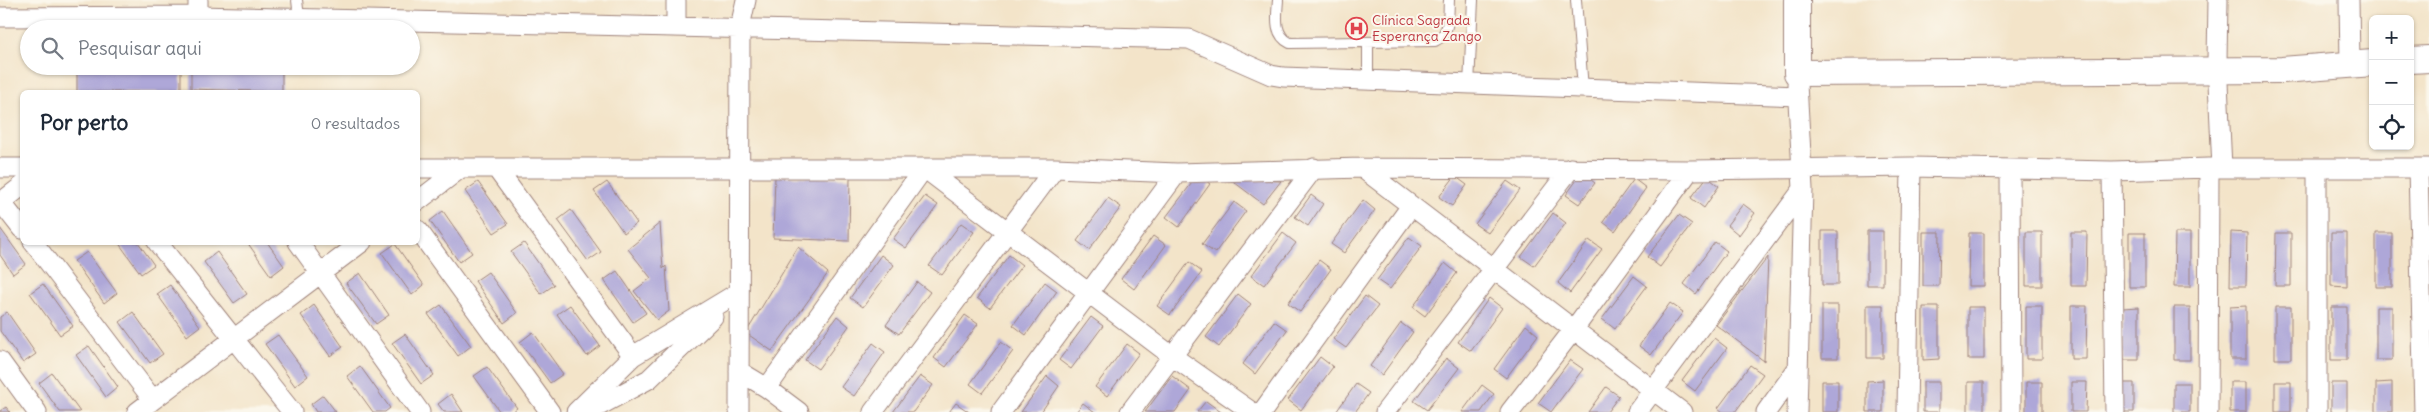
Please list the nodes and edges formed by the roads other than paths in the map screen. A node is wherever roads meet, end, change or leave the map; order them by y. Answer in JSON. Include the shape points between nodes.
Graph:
{"nodes":[{"id":1,"x":676,"y":0,"type":"edge"},
{"id":2,"x":746,"y":0,"type":"edge"},
{"id":3,"x":1278,"y":0,"type":"edge"},
{"id":4,"x":1448,"y":0,"type":"edge"},
{"id":5,"x":1474,"y":0,"type":"edge"},
{"id":6,"x":1576,"y":0,"type":"edge"},
{"id":7,"x":1797,"y":0,"type":"edge"},
{"id":8,"x":2218,"y":0,"type":"edge"},
{"id":9,"x":2349,"y":0,"type":"edge"},
{"id":10,"x":198,"y":8,"type":"edge"},
{"id":11,"x":298,"y":9,"type":"edge"},
{"id":12,"x":0,"y":17,"type":"edge"},
{"id":13,"x":676,"y":26,"type":"junction"},
{"id":14,"x":740,"y":27,"type":"junction"},
{"id":15,"x":1368,"y":42,"type":"junction"},
{"id":16,"x":2429,"y":59,"type":"edge"},
{"id":17,"x":2414,"y":60,"type":"edge"},
{"id":18,"x":2361,"y":64,"type":"edge"},
{"id":19,"x":2218,"y":71,"type":"junction"},
{"id":20,"x":1368,"y":82,"type":"junction"},
{"id":21,"x":1469,"y":85,"type":"junction"},
{"id":22,"x":1797,"y":85,"type":"junction"},
{"id":23,"x":1583,"y":89,"type":"junction"},
{"id":24,"x":1912,"y":167,"type":"junction"},
{"id":25,"x":0,"y":168,"type":"edge"},
{"id":26,"x":20,"y":168,"type":"edge"},
{"id":27,"x":420,"y":168,"type":"edge"},
{"id":28,"x":461,"y":168,"type":"junction"},
{"id":29,"x":496,"y":168,"type":"junction"},
{"id":30,"x":739,"y":168,"type":"junction"},
{"id":31,"x":924,"y":168,"type":"junction"},
{"id":32,"x":1055,"y":168,"type":"junction"},
{"id":33,"x":1314,"y":168,"type":"junction"},
{"id":34,"x":1362,"y":168,"type":"junction"},
{"id":35,"x":1571,"y":168,"type":"junction"},
{"id":36,"x":2215,"y":168,"type":"junction"},
{"id":37,"x":2317,"y":168,"type":"junction"},
{"id":38,"x":2424,"y":168,"type":"edge"},
{"id":39,"x":1800,"y":169,"type":"junction"},
{"id":40,"x":2010,"y":169,"type":"junction"},
{"id":41,"x":1690,"y":170,"type":"junction"},
{"id":42,"x":2112,"y":171,"type":"junction"},
{"id":43,"x":1177,"y":173,"type":"junction"},
{"id":44,"x":20,"y":188,"type":"edge"},
{"id":45,"x":1803,"y":190,"type":"junction"},
{"id":46,"x":420,"y":199,"type":"edge"},
{"id":47,"x":1,"y":202,"type":"edge"},
{"id":48,"x":1411,"y":206,"type":"junction"},
{"id":49,"x":20,"y":226,"type":"edge"},
{"id":50,"x":1007,"y":230,"type":"junction"},
{"id":51,"x":420,"y":233,"type":"edge"},
{"id":52,"x":35,"y":245,"type":"edge"},
{"id":53,"x":160,"y":245,"type":"edge"},
{"id":54,"x":300,"y":245,"type":"edge"},
{"id":55,"x":358,"y":245,"type":"edge"},
{"id":56,"x":1494,"y":269,"type":"junction"},
{"id":57,"x":320,"y":274,"type":"junction"},
{"id":58,"x":1090,"y":291,"type":"junction"},
{"id":59,"x":739,"y":292,"type":"junction"},
{"id":60,"x":1574,"y":329,"type":"junction"},
{"id":61,"x":234,"y":339,"type":"junction"},
{"id":62,"x":633,"y":356,"type":"junction"},
{"id":63,"x":1172,"y":356,"type":"junction"},
{"id":64,"x":0,"y":361,"type":"edge"},
{"id":65,"x":1797,"y":369,"type":"junction"},
{"id":66,"x":739,"y":371,"type":"junction"},
{"id":67,"x":767,"y":388,"type":"junction"},
{"id":68,"x":1654,"y":390,"type":"junction"},
{"id":69,"x":153,"y":400,"type":"junction"},
{"id":70,"x":37,"y":412,"type":"edge"},
{"id":71,"x":137,"y":412,"type":"edge"},
{"id":72,"x":292,"y":412,"type":"edge"},
{"id":73,"x":420,"y":412,"type":"edge"},
{"id":74,"x":550,"y":412,"type":"edge"},
{"id":75,"x":576,"y":412,"type":"edge"},
{"id":76,"x":588,"y":412,"type":"edge"},
{"id":77,"x":738,"y":412,"type":"edge"},
{"id":78,"x":798,"y":412,"type":"edge"},
{"id":79,"x":873,"y":412,"type":"edge"},
{"id":80,"x":1001,"y":412,"type":"edge"},
{"id":81,"x":1130,"y":412,"type":"edge"},
{"id":82,"x":1252,"y":412,"type":"edge"},
{"id":83,"x":1262,"y":412,"type":"edge"},
{"id":84,"x":1385,"y":412,"type":"edge"},
{"id":85,"x":1510,"y":412,"type":"edge"},
{"id":86,"x":1637,"y":412,"type":"edge"},
{"id":87,"x":1682,"y":412,"type":"edge"},
{"id":88,"x":1766,"y":412,"type":"edge"},
{"id":89,"x":1797,"y":412,"type":"edge"},
{"id":90,"x":1907,"y":412,"type":"edge"},
{"id":91,"x":2011,"y":412,"type":"edge"},
{"id":92,"x":2115,"y":412,"type":"edge"},
{"id":93,"x":2208,"y":412,"type":"edge"},
{"id":94,"x":2317,"y":412,"type":"edge"},
{"id":95,"x":2424,"y":412,"type":"edge"}],
"edges":[{"from":1,"to":13,"type":"street"},
{"from":2,"to":14,"type":"street"},
{"from":3,"to":15,"type":"lane","via":[[1277,28],[1284,40],[1290,43]]},
{"from":4,"to":15,"type":"lane","via":[[1448,26],[1441,38],[1435,41]]},
{"from":5,"to":21,"type":"lane"},
{"from":6,"to":23,"type":"lane"},
{"from":7,"to":22,"type":"street"},
{"from":8,"to":19,"type":"street"},
{"from":9,"to":18,"type":"street"},
{"from":10,"to":11,"type":"street"},
{"from":10,"to":12,"type":"street"},
{"from":11,"to":13,"type":"street"},
{"from":13,"to":14,"type":"street"},
{"from":14,"to":20,"type":"street","via":[[1189,39],[1271,75]]},
{"from":14,"to":30,"type":"street"},
{"from":15,"to":20,"type":"lane"},
{"from":16,"to":17,"type":"street"},
{"from":18,"to":19,"type":"street"},
{"from":19,"to":22,"type":"street"},
{"from":19,"to":36,"type":"street"},
{"from":20,"to":21,"type":"street"},
{"from":21,"to":23,"type":"street"},
{"from":22,"to":23,"type":"street"},
{"from":22,"to":39,"type":"street"},
{"from":24,"to":39,"type":"street"},
{"from":24,"to":40,"type":"street"},
{"from":24,"to":90,"type":"street"},
{"from":25,"to":26,"type":"street"},
{"from":27,"to":28,"type":"street"},
{"from":28,"to":29,"type":"street"},
{"from":28,"to":46,"type":"street"},
{"from":29,"to":30,"type":"street"},
{"from":29,"to":62,"type":"street"},
{"from":30,"to":31,"type":"street"},
{"from":30,"to":59,"type":"street"},
{"from":31,"to":32,"type":"street"},
{"from":31,"to":50,"type":"street"},
{"from":31,"to":67,"type":"street"},
{"from":32,"to":43,"type":"street"},
{"from":32,"to":50,"type":"street"},
{"from":33,"to":34,"type":"street"},
{"from":33,"to":43,"type":"street"},
{"from":33,"to":63,"type":"street"},
{"from":34,"to":35,"type":"street"},
{"from":34,"to":48,"type":"street"},
{"from":35,"to":41,"type":"street"},
{"from":35,"to":56,"type":"street"},
{"from":36,"to":37,"type":"street"},
{"from":36,"to":42,"type":"street"},
{"from":36,"to":93,"type":"street"},
{"from":37,"to":38,"type":"street"},
{"from":37,"to":94,"type":"street"},
{"from":38,"to":95,"type":"street"},
{"from":39,"to":41,"type":"street"},
{"from":39,"to":45,"type":"street"},
{"from":40,"to":42,"type":"street"},
{"from":40,"to":91,"type":"street"},
{"from":41,"to":60,"type":"street"},
{"from":42,"to":92,"type":"street"},
{"from":43,"to":58,"type":"street"},
{"from":44,"to":47,"type":"street"},
{"from":45,"to":65,"type":"street"},
{"from":45,"to":68,"type":"street"},
{"from":47,"to":49,"type":"street"},
{"from":48,"to":56,"type":"street"},
{"from":48,"to":83,"type":"street"},
{"from":50,"to":58,"type":"street"},
{"from":50,"to":79,"type":"street"},
{"from":51,"to":74,"type":"street"},
{"from":52,"to":69,"type":"street"},
{"from":53,"to":61,"type":"street"},
{"from":54,"to":57,"type":"street"},
{"from":55,"to":57,"type":"street"},
{"from":56,"to":60,"type":"street"},
{"from":56,"to":84,"type":"street"},
{"from":57,"to":61,"type":"street"},
{"from":57,"to":73,"type":"street"},
{"from":58,"to":63,"type":"street"},
{"from":58,"to":80,"type":"street"},
{"from":59,"to":62,"type":"street"},
{"from":59,"to":66,"type":"street"},
{"from":59,"to":76,"type":"street","via":[[649,379]]},
{"from":60,"to":68,"type":"street"},
{"from":60,"to":85,"type":"street"},
{"from":61,"to":69,"type":"street"},
{"from":61,"to":72,"type":"street"},
{"from":62,"to":75,"type":"street"},
{"from":63,"to":81,"type":"street"},
{"from":63,"to":82,"type":"street"},
{"from":64,"to":70,"type":"street"},
{"from":65,"to":88,"type":"street"},
{"from":65,"to":89,"type":"street"},
{"from":66,"to":67,"type":"street"},
{"from":66,"to":77,"type":"street"},
{"from":67,"to":78,"type":"street"},
{"from":68,"to":86,"type":"street"},
{"from":68,"to":87,"type":"street"},
{"from":69,"to":71,"type":"street"}]}
